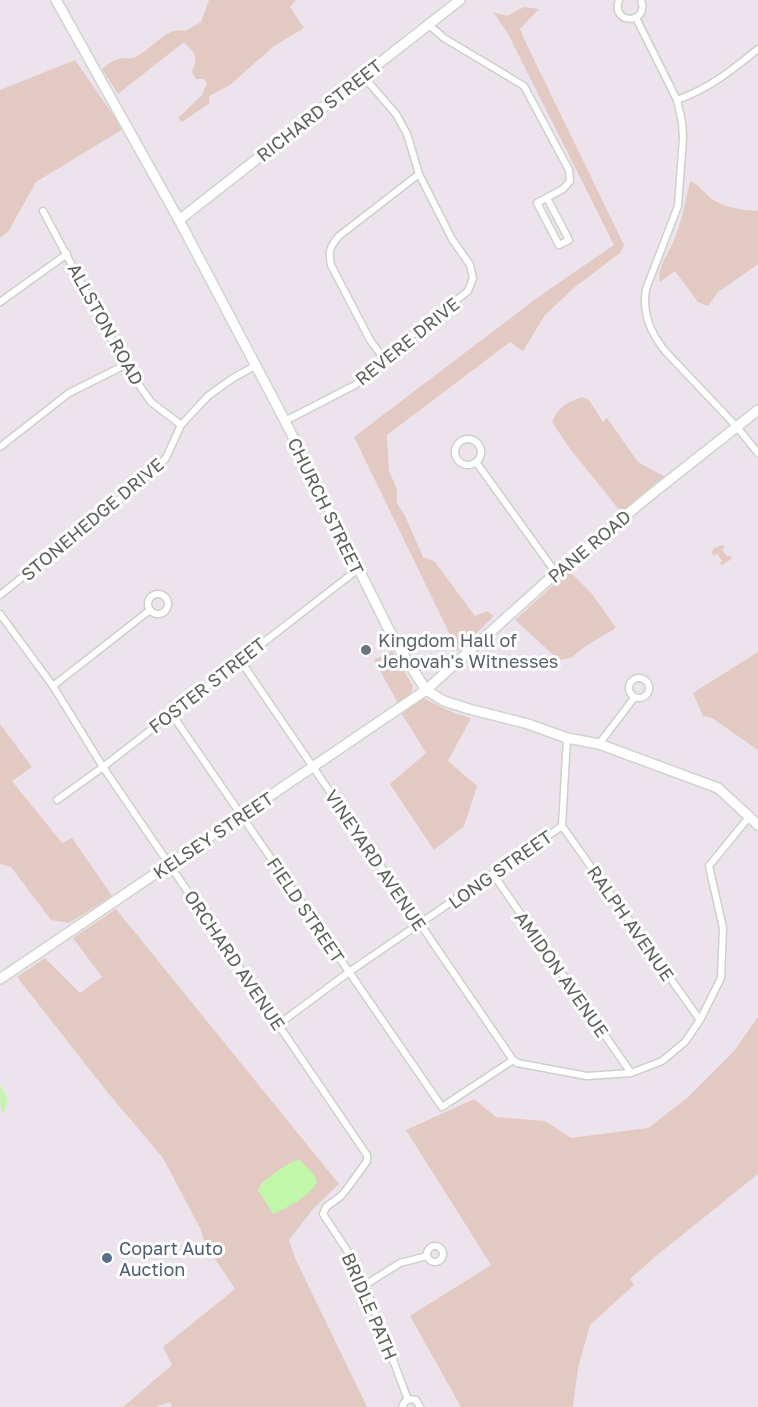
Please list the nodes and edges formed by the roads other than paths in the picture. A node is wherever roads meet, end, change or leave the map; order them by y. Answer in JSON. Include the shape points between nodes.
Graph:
{"nodes":[{"id":1,"x":56,"y":0,"type":"edge"},
{"id":2,"x":460,"y":0,"type":"edge"},
{"id":3,"x":619,"y":0,"type":"edge"},
{"id":4,"x":641,"y":0,"type":"edge"},
{"id":5,"x":636,"y":18,"type":"junction"},
{"id":6,"x":429,"y":25,"type":"junction"},
{"id":7,"x":758,"y":49,"type":"edge"},
{"id":8,"x":363,"y":76,"type":"junction"},
{"id":9,"x":677,"y":100,"type":"junction"},
{"id":10,"x":419,"y":174,"type":"junction"},
{"id":11,"x":547,"y":198,"type":"junction"},
{"id":12,"x":44,"y":211,"type":"dead end"},
{"id":13,"x":179,"y":220,"type":"junction"},
{"id":14,"x":67,"y":254,"type":"junction"},
{"id":15,"x":0,"y":302,"type":"edge"},
{"id":16,"x":384,"y":359,"type":"junction"},
{"id":17,"x":125,"y":365,"type":"junction"},
{"id":18,"x":255,"y":366,"type":"junction"},
{"id":19,"x":758,"y":410,"type":"edge"},
{"id":20,"x":285,"y":421,"type":"junction"},
{"id":21,"x":181,"y":425,"type":"junction"},
{"id":22,"x":737,"y":427,"type":"junction"},
{"id":23,"x":0,"y":447,"type":"edge"},
{"id":24,"x":758,"y":453,"type":"edge"},
{"id":25,"x":476,"y":462,"type":"junction"},
{"id":26,"x":357,"y":570,"type":"junction"},
{"id":27,"x":556,"y":573,"type":"junction"},
{"id":28,"x":0,"y":595,"type":"edge"},
{"id":29,"x":150,"y":610,"type":"dead end"},
{"id":30,"x":0,"y":614,"type":"edge"},
{"id":31,"x":240,"y":660,"type":"junction"},
{"id":32,"x":53,"y":686,"type":"junction"},
{"id":33,"x":426,"y":690,"type":"junction"},
{"id":34,"x":634,"y":698,"type":"dead end"},
{"id":35,"x":171,"y":713,"type":"junction"},
{"id":36,"x":567,"y":738,"type":"junction"},
{"id":37,"x":598,"y":744,"type":"junction"},
{"id":38,"x":103,"y":767,"type":"junction"},
{"id":39,"x":314,"y":768,"type":"junction"},
{"id":40,"x":57,"y":800,"type":"dead end"},
{"id":41,"x":241,"y":816,"type":"junction"},
{"id":42,"x":749,"y":817,"type":"junction"},
{"id":43,"x":758,"y":825,"type":"edge"},
{"id":44,"x":562,"y":826,"type":"junction"},
{"id":45,"x":169,"y":864,"type":"junction"},
{"id":46,"x":493,"y":874,"type":"junction"},
{"id":47,"x":420,"y":925,"type":"junction"},
{"id":48,"x":348,"y":972,"type":"junction"},
{"id":49,"x":0,"y":979,"type":"edge"},
{"id":50,"x":700,"y":1020,"type":"junction"},
{"id":51,"x":279,"y":1024,"type":"junction"},
{"id":52,"x":513,"y":1060,"type":"junction"},
{"id":53,"x":631,"y":1073,"type":"junction"},
{"id":54,"x":324,"y":1217,"type":"joint"},
{"id":55,"x":427,"y":1256,"type":"dead end"},
{"id":56,"x":364,"y":1285,"type":"junction"},
{"id":57,"x":408,"y":1400,"type":"junction"},
{"id":58,"x":402,"y":1407,"type":"edge"},
{"id":59,"x":420,"y":1407,"type":"edge"}],
"edges":[{"from":1,"to":13,"type":"street","name":"CHURCH STREET"},
{"from":2,"to":6,"type":"street","name":"RICHARD STREET"},
{"from":3,"to":5,"type":"street","via":[[621,16]]},
{"from":4,"to":5,"type":"street","via":[[642,10]]},
{"from":5,"to":9,"type":"street"},
{"from":6,"to":8,"type":"street","name":"RICHARD STREET"},
{"from":6,"to":11,"type":"street","via":[[524,86],[569,170],[570,181]]},
{"from":7,"to":9,"type":"street","via":[[716,83]]},
{"from":8,"to":10,"type":"street","name":"REVERE DRIVE","via":[[396,114],[407,134]]},
{"from":8,"to":13,"type":"street","name":"RICHARD STREET"},
{"from":9,"to":22,"type":"street","via":[[683,138],[678,206],[648,280],[646,316],[665,351]]},
{"from":10,"to":16,"type":"street","name":"REVERE DRIVE","via":[[452,239],[471,265],[473,278],[468,291]]},
{"from":10,"to":16,"type":"street","via":[[339,236],[329,255],[369,340]]},
{"from":11,"to":11,"type":"street","via":[[537,203],[559,245],[569,240]]},
{"from":12,"to":14,"type":"street","name":"ALLSTON ROAD"},
{"from":13,"to":18,"type":"street","name":"CHURCH STREET"},
{"from":14,"to":15,"type":"street"},
{"from":14,"to":17,"type":"street","name":"ALLSTON ROAD"},
{"from":16,"to":20,"type":"street","name":"REVERE DRIVE","via":[[355,385]]},
{"from":17,"to":21,"type":"street","name":"ALLSTON ROAD","via":[[151,402]]},
{"from":17,"to":23,"type":"street","via":[[69,393]]},
{"from":18,"to":20,"type":"street","name":"CHURCH STREET"},
{"from":18,"to":21,"type":"street","name":"STONEHEDGE DRIVE","via":[[208,396]]},
{"from":19,"to":22,"type":"street","name":"PANE ROAD"},
{"from":20,"to":26,"type":"street","name":"CHURCH STREET"},
{"from":21,"to":28,"type":"street","name":"STONEHEDGE DRIVE","via":[[166,458],[139,484]]},
{"from":22,"to":24,"type":"street"},
{"from":22,"to":27,"type":"street","name":"PANE ROAD"},
{"from":25,"to":25,"type":"street","via":[[481,452],[479,444],[469,439],[460,442],[458,459],[466,464]]},
{"from":25,"to":27,"type":"street"},
{"from":26,"to":31,"type":"street","name":"FOSTER STREET"},
{"from":26,"to":33,"type":"street","name":"CHURCH STREET"},
{"from":27,"to":33,"type":"street","name":"PANE ROAD"},
{"from":29,"to":32,"type":"street"},
{"from":30,"to":32,"type":"street","name":"ORCHARD AVENUE"},
{"from":31,"to":35,"type":"street","name":"FOSTER STREET"},
{"from":31,"to":39,"type":"street","name":"VINEYARD AVENUE"},
{"from":32,"to":38,"type":"street","name":"ORCHARD AVENUE"},
{"from":33,"to":36,"type":"street","name":"CHURCH STREET","via":[[444,701]]},
{"from":33,"to":39,"type":"street","name":"KELSEY STREET"},
{"from":34,"to":37,"type":"street"},
{"from":35,"to":38,"type":"street","name":"FOSTER STREET"},
{"from":35,"to":41,"type":"street","name":"FIELD STREET"},
{"from":36,"to":37,"type":"street","name":"CHURCH STREET"},
{"from":36,"to":44,"type":"street","name":"LONG STREET"},
{"from":37,"to":42,"type":"street","name":"CHURCH STREET","via":[[718,788]]},
{"from":38,"to":40,"type":"street","name":"FOSTER STREET"},
{"from":38,"to":45,"type":"street","name":"ORCHARD AVENUE"},
{"from":39,"to":41,"type":"street","name":"KELSEY STREET"},
{"from":39,"to":47,"type":"street","name":"VINEYARD AVENUE"},
{"from":41,"to":45,"type":"street","name":"KELSEY STREET"},
{"from":41,"to":48,"type":"street","name":"FIELD STREET"},
{"from":42,"to":43,"type":"street","name":"CHURCH STREET"},
{"from":42,"to":50,"type":"street","via":[[709,866],[723,928],[721,978]]},
{"from":44,"to":46,"type":"street","name":"LONG STREET"},
{"from":44,"to":50,"type":"street","name":"RALPH AVENUE"},
{"from":45,"to":49,"type":"street","name":"KELSEY STREET"},
{"from":45,"to":51,"type":"street","name":"ORCHARD AVENUE"},
{"from":46,"to":47,"type":"street","name":"LONG STREET"},
{"from":46,"to":53,"type":"street","name":"AMIDON AVENUE"},
{"from":47,"to":48,"type":"street","name":"LONG STREET"},
{"from":47,"to":52,"type":"street","name":"VINEYARD AVENUE"},
{"from":48,"to":51,"type":"street","name":"LONG STREET"},
{"from":48,"to":52,"type":"street","name":"FIELD STREET","via":[[442,1107]]},
{"from":50,"to":53,"type":"street","via":[[685,1042],[662,1061]]},
{"from":51,"to":54,"type":"street","name":"ORCHARD AVENUE","via":[[368,1158],[341,1196],[324,1209]]},
{"from":52,"to":53,"type":"street","via":[[587,1076]]},
{"from":54,"to":56,"type":"street","name":"BRIDLE PATH","via":[[350,1255]]},
{"from":55,"to":56,"type":"street","via":[[400,1263]]},
{"from":56,"to":57,"type":"street","name":"BRIDLE PATH"},
{"from":57,"to":58,"type":"street"},
{"from":57,"to":59,"type":"street","via":[[416,1400]]}]}
